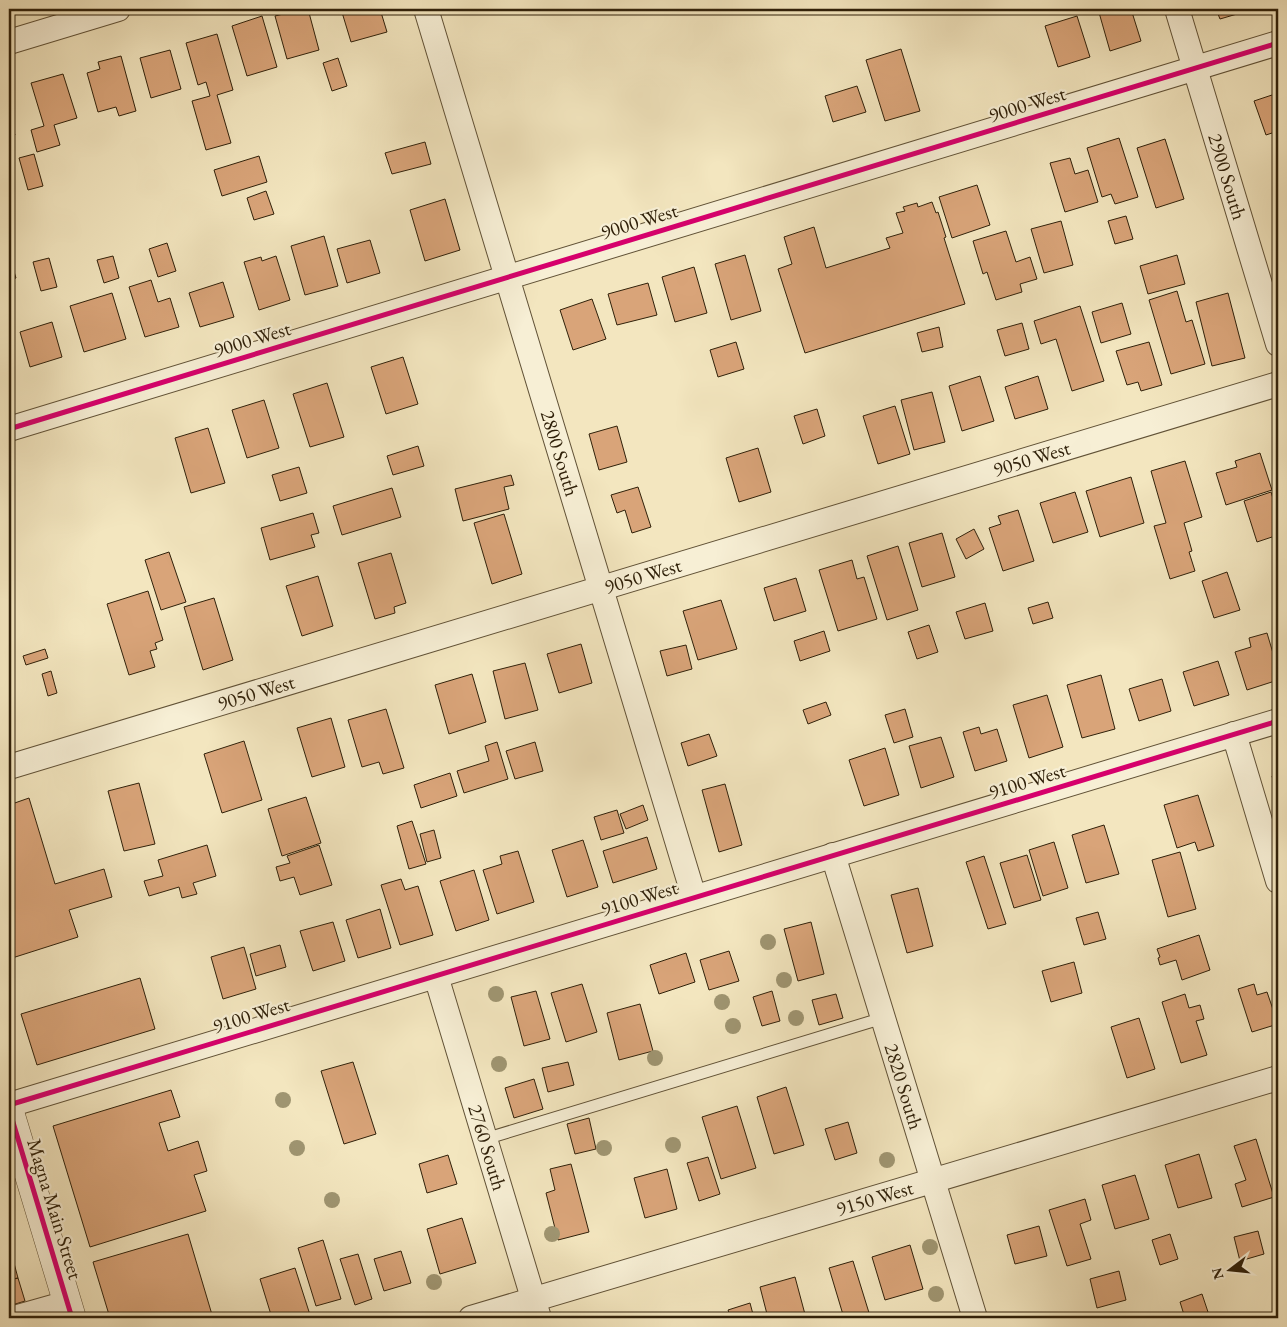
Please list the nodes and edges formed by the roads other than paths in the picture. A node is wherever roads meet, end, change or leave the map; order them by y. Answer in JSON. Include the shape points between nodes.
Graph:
{"nodes":[{"id":1,"x":118,"y":9,"type":"edge"},
{"id":2,"x":426,"y":9,"type":"edge"},
{"id":3,"x":1177,"y":9,"type":"edge"},
{"id":4,"x":9,"y":42,"type":"edge"},
{"id":5,"x":1278,"y":43,"type":"edge"},
{"id":6,"x":1195,"y":68,"type":"junction"},
{"id":7,"x":507,"y":277,"type":"junction"},
{"id":8,"x":1278,"y":344,"type":"edge"},
{"id":9,"x":1278,"y":384,"type":"edge"},
{"id":10,"x":9,"y":429,"type":"edge"},
{"id":11,"x":601,"y":588,"type":"junction"},
{"id":12,"x":1278,"y":721,"type":"edge"},
{"id":13,"x":1234,"y":734,"type":"junction"},
{"id":14,"x":9,"y":767,"type":"edge"},
{"id":15,"x":834,"y":855,"type":"junction"},
{"id":16,"x":1278,"y":881,"type":"edge"},
{"id":17,"x":694,"y":898,"type":"junction"},
{"id":18,"x":436,"y":976,"type":"junction"},
{"id":19,"x":883,"y":1018,"type":"junction"},
{"id":20,"x":1278,"y":1078,"type":"edge"},
{"id":21,"x":9,"y":1105,"type":"edge"},
{"id":22,"x":9,"y":1108,"type":"edge"},
{"id":23,"x":485,"y":1139,"type":"junction"},
{"id":24,"x":933,"y":1181,"type":"junction"},
{"id":25,"x":536,"y":1309,"type":"edge"},
{"id":26,"x":69,"y":1311,"type":"edge"},
{"id":27,"x":14,"y":1318,"type":"edge"},
{"id":28,"x":471,"y":1318,"type":"edge"},
{"id":29,"x":975,"y":1318,"type":"edge"}],
"edges":[{"from":1,"to":4,"type":"street"},
{"from":2,"to":7,"type":"street","name":"2800 South"},
{"from":3,"to":6,"type":"street","name":"2900 South"},
{"from":5,"to":6,"type":"street","name":"9000 West"},
{"from":6,"to":7,"type":"street","name":"9000 West"},
{"from":6,"to":8,"type":"street","name":"2900 South"},
{"from":7,"to":10,"type":"street","name":"9000 West"},
{"from":7,"to":11,"type":"street","name":"2800 South"},
{"from":9,"to":11,"type":"street","name":"9050 West"},
{"from":11,"to":14,"type":"street","name":"9050 West"},
{"from":11,"to":17,"type":"street","name":"2800 South"},
{"from":12,"to":13,"type":"street","name":"9100 West"},
{"from":13,"to":15,"type":"street","name":"9100 West"},
{"from":13,"to":16,"type":"street"},
{"from":15,"to":17,"type":"street","name":"9100 West"},
{"from":15,"to":19,"type":"street","name":"2820 South"},
{"from":17,"to":18,"type":"street","name":"9100 West"},
{"from":18,"to":21,"type":"street","name":"9100 West"},
{"from":18,"to":23,"type":"street","name":"2760 South"},
{"from":19,"to":23,"type":"lane"},
{"from":19,"to":24,"type":"street","name":"2820 South"},
{"from":20,"to":24,"type":"street","name":"9150 West"},
{"from":22,"to":26,"type":"street","name":"Magna Main Street"},
{"from":23,"to":25,"type":"street","name":"2760 South"},
{"from":24,"to":25,"type":"street","name":"9150 West"},
{"from":24,"to":29,"type":"street","name":"2820 South"},
{"from":25,"to":28,"type":"street","name":"9150 West"},
{"from":26,"to":27,"type":"street"}]}
